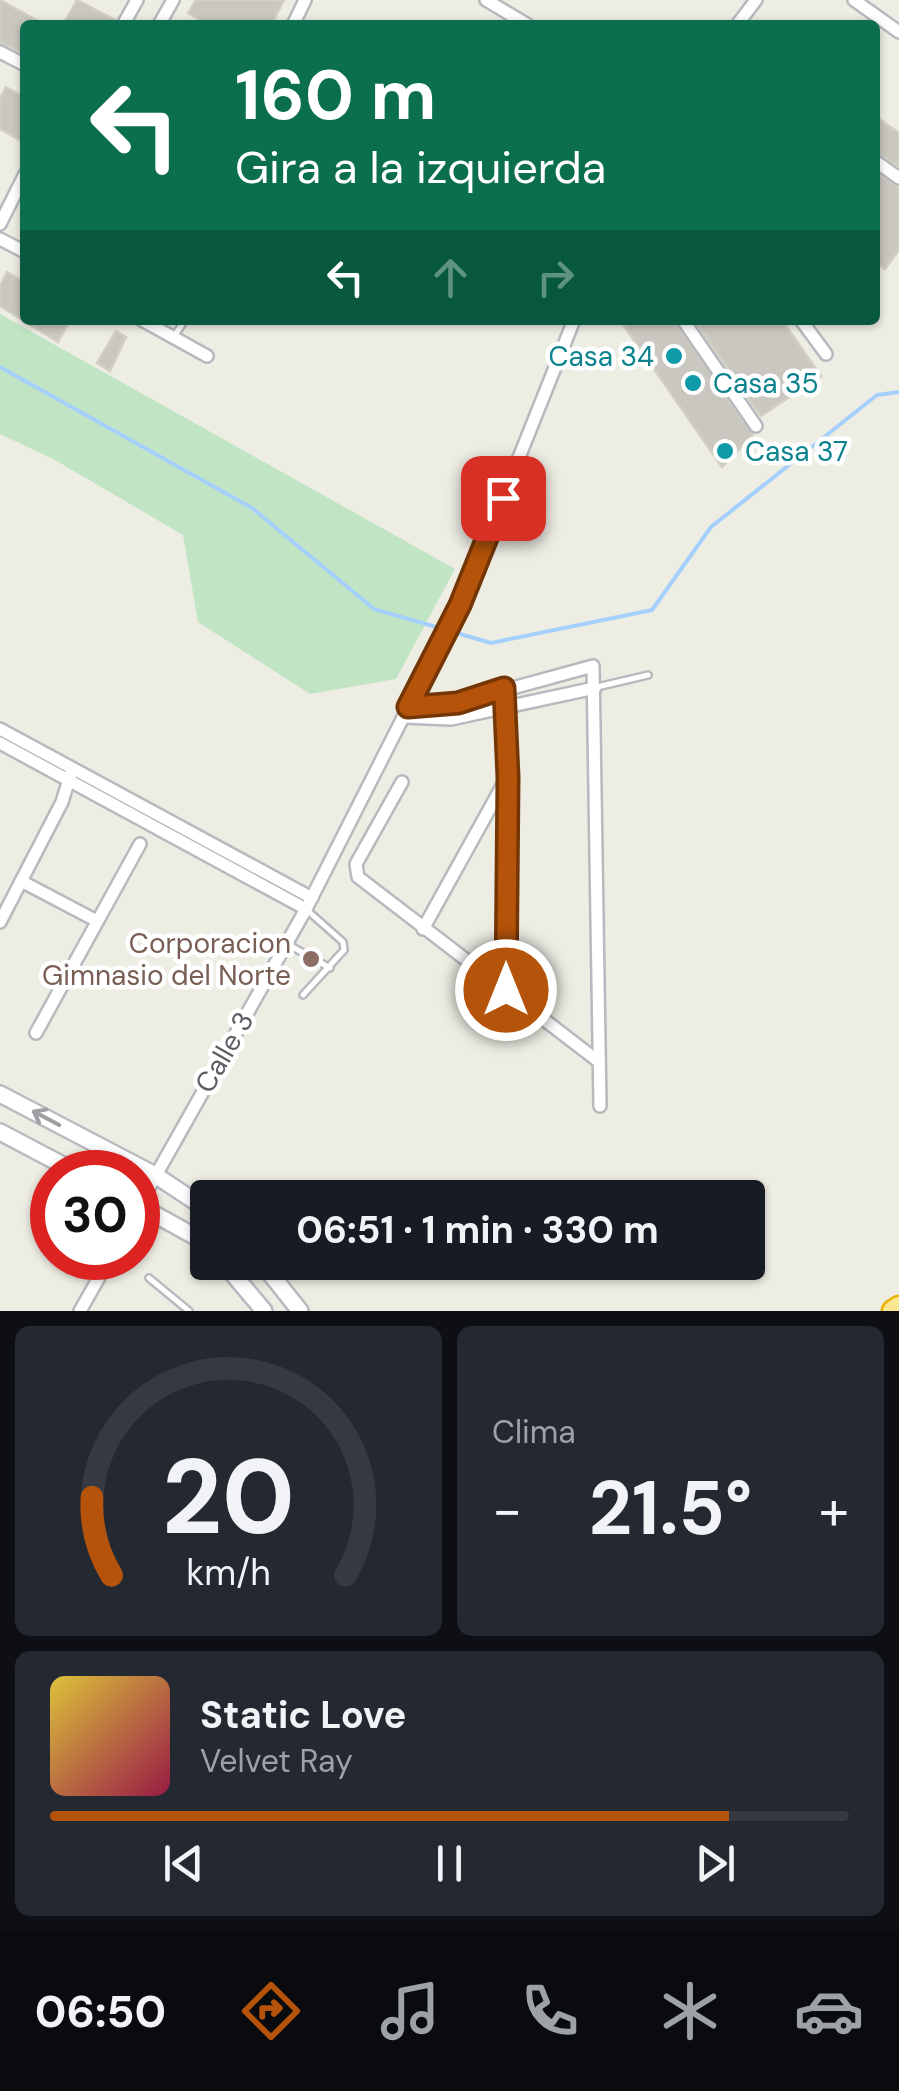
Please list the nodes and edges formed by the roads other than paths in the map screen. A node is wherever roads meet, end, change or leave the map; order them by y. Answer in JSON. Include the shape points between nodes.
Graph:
{"nodes":[{"id":1,"x":486,"y":0,"type":"edge"},
{"id":2,"x":756,"y":0,"type":"edge"},
{"id":3,"x":854,"y":0,"type":"edge"},
{"id":4,"x":520,"y":20,"type":"edge"},
{"id":5,"x":741,"y":20,"type":"edge"},
{"id":6,"x":899,"y":32,"type":"edge"},
{"id":7,"x":20,"y":184,"type":"edge"},
{"id":8,"x":0,"y":224,"type":"edge"},
{"id":9,"x":151,"y":325,"type":"edge"},
{"id":10,"x":182,"y":325,"type":"edge"},
{"id":11,"x":572,"y":325,"type":"edge"},
{"id":12,"x":686,"y":325,"type":"edge"},
{"id":13,"x":805,"y":325,"type":"edge"},
{"id":14,"x":173,"y":338,"type":"junction"},
{"id":15,"x":826,"y":354,"type":"dead end"},
{"id":16,"x":207,"y":356,"type":"dead end"},
{"id":17,"x":756,"y":426,"type":"dead end"},
{"id":18,"x":648,"y":675,"type":"dead end"},
{"id":19,"x":504,"y":688,"type":"junction"},
{"id":20,"x":595,"y":688,"type":"junction"},
{"id":21,"x":506,"y":710,"type":"junction"},
{"id":22,"x":406,"y":712,"type":"junction"},
{"id":23,"x":0,"y":729,"type":"edge"},
{"id":24,"x":0,"y":743,"type":"edge"},
{"id":25,"x":76,"y":777,"type":"junction"},
{"id":26,"x":508,"y":777,"type":"junction"},
{"id":27,"x":402,"y":782,"type":"dead end"},
{"id":28,"x":140,"y":844,"type":"dead end"},
{"id":29,"x":21,"y":880,"type":"junction"},
{"id":30,"x":309,"y":903,"type":"junction"},
{"id":31,"x":97,"y":921,"type":"junction"},
{"id":32,"x":0,"y":922,"type":"edge"},
{"id":33,"x":423,"y":928,"type":"junction"},
{"id":34,"x":286,"y":943,"type":"junction"},
{"id":35,"x":330,"y":968,"type":"junction"},
{"id":36,"x":506,"y":990,"type":"junction"},
{"id":37,"x":302,"y":995,"type":"dead end"},
{"id":38,"x":36,"y":1033,"type":"dead end"},
{"id":39,"x":598,"y":1061,"type":"junction"},
{"id":40,"x":0,"y":1094,"type":"edge"},
{"id":41,"x":600,"y":1106,"type":"dead end"},
{"id":42,"x":0,"y":1132,"type":"edge"},
{"id":43,"x":34,"y":1150,"type":"edge"},
{"id":44,"x":108,"y":1150,"type":"edge"},
{"id":45,"x":160,"y":1165,"type":"edge"},
{"id":46,"x":160,"y":1177,"type":"edge"},
{"id":47,"x":190,"y":1198,"type":"edge"},
{"id":48,"x":160,"y":1218,"type":"edge"},
{"id":49,"x":190,"y":1234,"type":"edge"},
{"id":50,"x":98,"y":1280,"type":"edge"},
{"id":51,"x":151,"y":1280,"type":"edge"},
{"id":52,"x":238,"y":1280,"type":"edge"},
{"id":53,"x":276,"y":1280,"type":"edge"},
{"id":54,"x":80,"y":1311,"type":"edge"},
{"id":55,"x":189,"y":1311,"type":"edge"},
{"id":56,"x":264,"y":1311,"type":"edge"},
{"id":57,"x":300,"y":1311,"type":"edge"}],
"edges":[{"from":1,"to":4,"type":"street"},
{"from":2,"to":5,"type":"street"},
{"from":3,"to":6,"type":"street"},
{"from":7,"to":8,"type":"street"},
{"from":9,"to":14,"type":"street"},
{"from":10,"to":14,"type":"lane"},
{"from":11,"to":22,"type":"street","name":"Calle 3","via":[[460,605]]},
{"from":12,"to":17,"type":"street"},
{"from":13,"to":15,"type":"street"},
{"from":14,"to":16,"type":"street"},
{"from":18,"to":20,"type":"lane"},
{"from":19,"to":20,"type":"street","via":[[594,666]]},
{"from":19,"to":21,"type":"street"},
{"from":19,"to":22,"type":"street"},
{"from":20,"to":21,"type":"street"},
{"from":20,"to":39,"type":"street"},
{"from":21,"to":22,"type":"street","via":[[438,720]]},
{"from":21,"to":26,"type":"street"},
{"from":22,"to":30,"type":"street","name":"Calle 3"},
{"from":23,"to":25,"type":"street"},
{"from":24,"to":25,"type":"street"},
{"from":25,"to":29,"type":"street"},
{"from":25,"to":30,"type":"street"},
{"from":26,"to":33,"type":"street"},
{"from":26,"to":36,"type":"street"},
{"from":27,"to":33,"type":"street","via":[[355,871]]},
{"from":28,"to":31,"type":"street"},
{"from":29,"to":31,"type":"street"},
{"from":29,"to":32,"type":"street"},
{"from":30,"to":34,"type":"street","name":"Calle 3"},
{"from":30,"to":35,"type":"lane","via":[[342,942]]},
{"from":31,"to":38,"type":"street"},
{"from":33,"to":36,"type":"street"},
{"from":34,"to":35,"type":"lane"},
{"from":34,"to":45,"type":"street","name":"Calle 3"},
{"from":35,"to":37,"type":"lane"},
{"from":36,"to":39,"type":"street"},
{"from":39,"to":41,"type":"street"},
{"from":44,"to":40,"type":"main road","one_way":true},
{"from":42,"to":43,"type":"main road"},
{"from":46,"to":47,"type":"main road"},
{"from":48,"to":49,"type":"main road"},
{"from":50,"to":54,"type":"street"},
{"from":51,"to":55,"type":"lane"},
{"from":52,"to":56,"type":"main road"},
{"from":53,"to":57,"type":"main road"}]}
